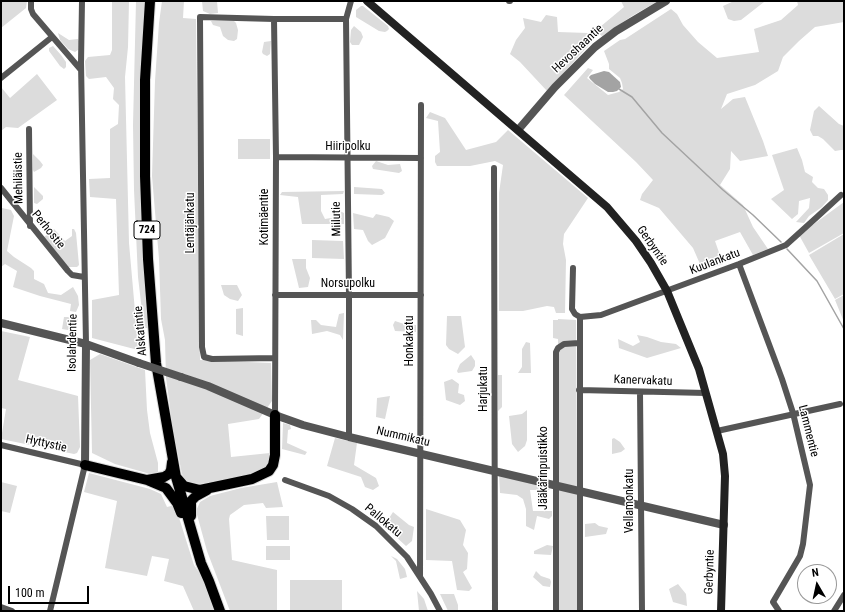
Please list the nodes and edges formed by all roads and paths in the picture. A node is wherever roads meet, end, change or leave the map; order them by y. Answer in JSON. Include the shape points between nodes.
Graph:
{"nodes":[{"id":1,"x":31,"y":1,"type":"edge"},
{"id":2,"x":82,"y":1,"type":"edge"},
{"id":3,"x":150,"y":1,"type":"edge"},
{"id":4,"x":154,"y":1,"type":"edge"},
{"id":5,"x":350,"y":1,"type":"edge"},
{"id":6,"x":367,"y":1,"type":"edge"},
{"id":7,"x":666,"y":1,"type":"edge"},
{"id":8,"x":274,"y":19,"type":"junction"},
{"id":9,"x":346,"y":19,"type":"junction"},
{"id":10,"x":52,"y":37,"type":"junction"},
{"id":11,"x":148,"y":40,"type":"junction"},
{"id":12,"x":81,"y":70,"type":"junction"},
{"id":13,"x":1,"y":78,"type":"edge"},
{"id":14,"x":421,"y":106,"type":"dead end"},
{"id":15,"x":29,"y":129,"type":"dead end"},
{"id":16,"x":518,"y":130,"type":"junction"},
{"id":17,"x":276,"y":157,"type":"junction"},
{"id":18,"x":348,"y":158,"type":"junction"},
{"id":19,"x":421,"y":158,"type":"junction"},
{"id":20,"x":494,"y":168,"type":"dead end"},
{"id":21,"x":1,"y":188,"type":"edge"},
{"id":22,"x":841,"y":195,"type":"dead end"},
{"id":23,"x":30,"y":226,"type":"junction"},
{"id":24,"x":739,"y":264,"type":"junction"},
{"id":25,"x":573,"y":268,"type":"dead end"},
{"id":26,"x":84,"y":277,"type":"junction"},
{"id":27,"x":667,"y":291,"type":"junction"},
{"id":28,"x":276,"y":295,"type":"junction"},
{"id":29,"x":349,"y":295,"type":"junction"},
{"id":30,"x":421,"y":295,"type":"junction"},
{"id":31,"x":580,"y":317,"type":"junction"},
{"id":32,"x":1,"y":323,"type":"edge"},
{"id":33,"x":579,"y":343,"type":"junction"},
{"id":34,"x":86,"y":344,"type":"junction"},
{"id":35,"x":275,"y":358,"type":"junction"},
{"id":36,"x":579,"y":390,"type":"junction"},
{"id":37,"x":640,"y":392,"type":"junction"},
{"id":38,"x":706,"y":393,"type":"junction"},
{"id":39,"x":840,"y":404,"type":"dead end"},
{"id":40,"x":793,"y":414,"type":"junction"},
{"id":41,"x":275,"y":415,"type":"junction"},
{"id":42,"x":717,"y":431,"type":"junction"},
{"id":43,"x":349,"y":437,"type":"junction"},
{"id":44,"x":1,"y":445,"type":"edge"},
{"id":45,"x":421,"y":454,"type":"junction"},
{"id":46,"x":172,"y":459,"type":"junction"},
{"id":47,"x":85,"y":465,"type":"junction"},
{"id":48,"x":495,"y":471,"type":"junction"},
{"id":49,"x":176,"y":477,"type":"junction"},
{"id":50,"x":147,"y":480,"type":"junction"},
{"id":51,"x":284,"y":480,"type":"dead end"},
{"id":52,"x":556,"y":486,"type":"junction"},
{"id":53,"x":212,"y":487,"type":"junction"},
{"id":54,"x":580,"y":492,"type":"junction"},
{"id":55,"x":641,"y":506,"type":"junction"},
{"id":56,"x":724,"y":525,"type":"junction"},
{"id":57,"x":201,"y":563,"type":"junction"},
{"id":58,"x":420,"y":577,"type":"junction"},
{"id":59,"x":209,"y":581,"type":"junction"},
{"id":60,"x":844,"y":595,"type":"edge"},
{"id":61,"x":1,"y":607,"type":"edge"},
{"id":62,"x":12,"y":611,"type":"edge"},
{"id":63,"x":50,"y":611,"type":"edge"},
{"id":64,"x":220,"y":611,"type":"edge"},
{"id":65,"x":440,"y":611,"type":"edge"},
{"id":66,"x":495,"y":611,"type":"edge"},
{"id":67,"x":556,"y":611,"type":"edge"},
{"id":68,"x":580,"y":611,"type":"edge"},
{"id":69,"x":642,"y":611,"type":"edge"},
{"id":70,"x":721,"y":611,"type":"edge"},
{"id":71,"x":779,"y":611,"type":"edge"},
{"id":72,"x":834,"y":611,"type":"edge"}],
"edges":[{"from":1,"to":10,"type":"street","via":[[33,14]]},
{"from":2,"to":12,"type":"street","name":"Isolahdentie"},
{"from":3,"to":11,"type":"main road","name":"Alskatintie","number":"724"},
{"from":4,"to":11,"type":"main road","name":"Alskatintie","number":"724"},
{"from":5,"to":9,"type":"street","name":"Miilutie"},
{"from":6,"to":16,"type":"main road","name":"Gerbyntie"},
{"from":7,"to":16,"type":"street","name":"Hevoshaantie","via":[[616,31],[595,47],[555,87]]},
{"from":8,"to":9,"type":"street"},
{"from":8,"to":17,"type":"street","name":"Kotimäentie"},
{"from":8,"to":35,"type":"street","name":"Lentäjänkatu","via":[[200,17],[204,357]]},
{"from":9,"to":18,"type":"street","name":"Miilutie"},
{"from":10,"to":12,"type":"street"},
{"from":10,"to":13,"type":"street"},
{"from":11,"to":46,"type":"main road","name":"Alskatintie","number":"724","via":[[145,80],[148,259],[156,363]]},
{"from":12,"to":26,"type":"street","name":"Isolahdentie"},
{"from":14,"to":19,"type":"street","name":"Honkakatu"},
{"from":15,"to":23,"type":"street","name":"Mehiläistie"},
{"from":16,"to":27,"type":"main road","name":"Gerbyntie","via":[[607,207],[636,241]]},
{"from":17,"to":18,"type":"street","name":"Hiiripolku"},
{"from":17,"to":28,"type":"street","name":"Kotimäentie"},
{"from":18,"to":19,"type":"street","name":"Hiiripolku"},
{"from":18,"to":29,"type":"street","name":"Miilutie"},
{"from":19,"to":30,"type":"street","name":"Honkakatu"},
{"from":20,"to":48,"type":"street","name":"Harjukatu"},
{"from":21,"to":23,"type":"street","name":"Perhostie"},
{"from":22,"to":24,"type":"street","name":"Kuulankatu","via":[[786,244]]},
{"from":23,"to":26,"type":"street","name":"Perhostie","via":[[72,275]]},
{"from":24,"to":27,"type":"street","name":"Kuulankatu"},
{"from":24,"to":40,"type":"street","name":"Lammentie"},
{"from":25,"to":31,"type":"street","via":[[572,309],[574,314]]},
{"from":26,"to":34,"type":"street","name":"Isolahdentie"},
{"from":27,"to":31,"type":"street","name":"Kuulankatu","via":[[601,315]]},
{"from":27,"to":38,"type":"main road","name":"Gerbyntie","via":[[699,369]]},
{"from":28,"to":29,"type":"street","name":"Norsupolku"},
{"from":28,"to":35,"type":"street","name":"Kotimäentie"},
{"from":29,"to":30,"type":"street","name":"Norsupolku"},
{"from":29,"to":43,"type":"street","name":"Miilutie"},
{"from":30,"to":45,"type":"street","name":"Honkakatu"},
{"from":31,"to":33,"type":"street"},
{"from":32,"to":34,"type":"street","name":"Nummikatu"},
{"from":33,"to":36,"type":"street"},
{"from":33,"to":52,"type":"street","name":"Jääkärinpuistikko","via":[[564,344],[556,352]]},
{"from":34,"to":41,"type":"street","name":"Nummikatu","bridge":true,"via":[[208,386]]},
{"from":34,"to":47,"type":"street","name":"Isolahdentie"},
{"from":35,"to":41,"type":"street","name":"Kotimäentie"},
{"from":36,"to":37,"type":"street","name":"Kanervakatu"},
{"from":36,"to":54,"type":"street"},
{"from":37,"to":38,"type":"street","name":"Kanervakatu"},
{"from":37,"to":55,"type":"street","name":"Vellamonkatu"},
{"from":38,"to":42,"type":"main road","name":"Gerbyntie"},
{"from":39,"to":40,"type":"street"},
{"from":40,"to":42,"type":"street"},
{"from":40,"to":71,"type":"street","name":"Lammentie","via":[[810,485],[800,556],[772,602]]},
{"from":41,"to":43,"type":"street","name":"Nummikatu"},
{"from":41,"to":53,"type":"main road","via":[[275,455],[269,472],[252,479]]},
{"from":42,"to":56,"type":"main road","name":"Gerbyntie","via":[[725,464]]},
{"from":43,"to":45,"type":"street","name":"Nummikatu"},
{"from":44,"to":47,"type":"street","name":"Hyttystie"},
{"from":45,"to":48,"type":"street","name":"Nummikatu"},
{"from":45,"to":58,"type":"street","name":"Honkakatu"},
{"from":46,"to":49,"type":"main road","name":"Alskatintie","number":"724"},
{"from":46,"to":50,"type":"main road","via":[[172,470],[169,474]]},
{"from":47,"to":50,"type":"main road"},
{"from":47,"to":63,"type":"street","name":"Isolahdentie"},
{"from":48,"to":52,"type":"street","name":"Nummikatu"},
{"from":48,"to":66,"type":"street","name":"Harjukatu"},
{"from":49,"to":53,"type":"main road","via":[[184,486],[191,489]]},
{"from":49,"to":57,"type":"main road","name":"Alskatintie","number":"724"},
{"from":50,"to":57,"type":"main road","via":[[166,488],[171,493]]},
{"from":51,"to":58,"type":"street","name":"Pallokatu","via":[[330,496],[376,526],[407,557]]},
{"from":52,"to":54,"type":"street","name":"Nummikatu"},
{"from":52,"to":67,"type":"street","name":"Jääkärinpuistikko"},
{"from":53,"to":59,"type":"main road","via":[[191,501],[193,523]]},
{"from":54,"to":55,"type":"street","name":"Nummikatu"},
{"from":54,"to":68,"type":"street"},
{"from":55,"to":56,"type":"street","name":"Nummikatu"},
{"from":55,"to":69,"type":"street","name":"Vellamonkatu"},
{"from":56,"to":70,"type":"main road","name":"Gerbyntie"},
{"from":57,"to":59,"type":"main road","name":"Alskatintie","number":"724"},
{"from":58,"to":65,"type":"street","name":"Pallokatu"},
{"from":59,"to":64,"type":"main road","name":"Alskatintie","number":"724"},
{"from":60,"to":72,"type":"street"},
{"from":61,"to":62,"type":"street"}]}
